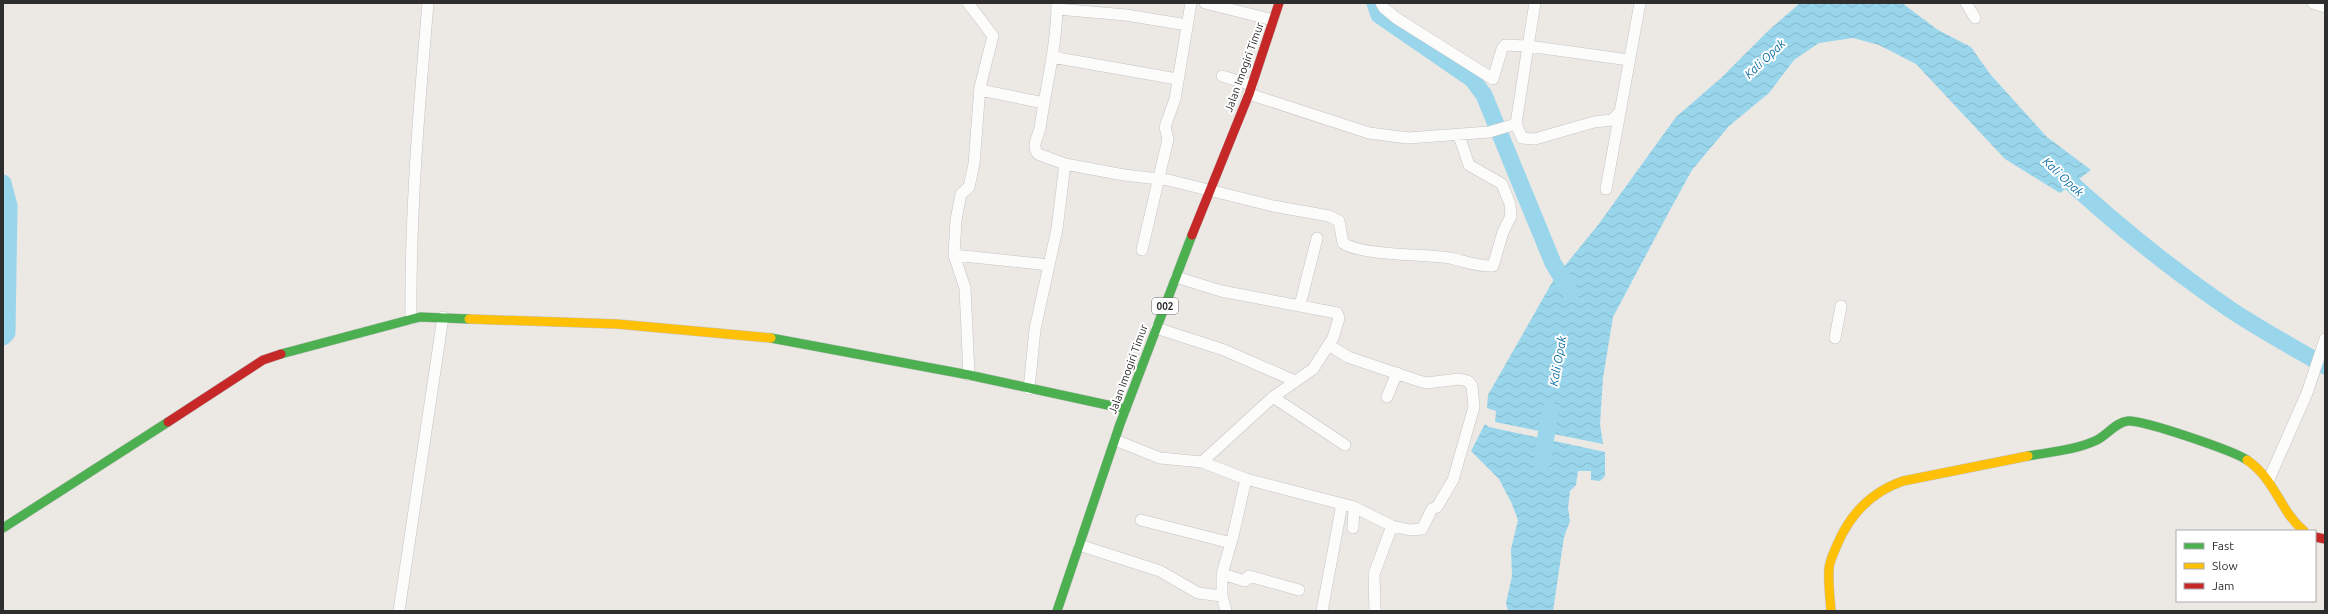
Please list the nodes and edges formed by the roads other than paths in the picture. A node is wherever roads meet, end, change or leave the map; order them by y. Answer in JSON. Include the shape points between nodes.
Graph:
{"nodes":[{"id":1,"x":428,"y":3,"type":"edge"},
{"id":2,"x":968,"y":3,"type":"edge"},
{"id":3,"x":1192,"y":3,"type":"edge"},
{"id":4,"x":1205,"y":3,"type":"edge"},
{"id":5,"x":1279,"y":3,"type":"edge"},
{"id":6,"x":1381,"y":3,"type":"edge"},
{"id":7,"x":1535,"y":3,"type":"edge"},
{"id":8,"x":1640,"y":3,"type":"edge"},
{"id":9,"x":1966,"y":3,"type":"edge"},
{"id":10,"x":2312,"y":3,"type":"edge"},
{"id":11,"x":1057,"y":6,"type":"edge"},
{"id":12,"x":2325,"y":7,"type":"edge"},
{"id":13,"x":1975,"y":18,"type":"dead end"},
{"id":14,"x":1274,"y":20,"type":"junction"},
{"id":15,"x":1187,"y":25,"type":"junction"},
{"id":16,"x":1528,"y":46,"type":"junction"},
{"id":17,"x":1052,"y":57,"type":"junction"},
{"id":18,"x":1629,"y":60,"type":"junction"},
{"id":19,"x":1222,"y":76,"type":"dead end"},
{"id":20,"x":1178,"y":79,"type":"junction"},
{"id":21,"x":1251,"y":89,"type":"junction"},
{"id":22,"x":980,"y":90,"type":"junction"},
{"id":23,"x":1044,"y":103,"type":"junction"},
{"id":24,"x":1620,"y":112,"type":"junction"},
{"id":25,"x":1512,"y":125,"type":"junction"},
{"id":26,"x":1459,"y":136,"type":"junction"},
{"id":27,"x":1064,"y":164,"type":"junction"},
{"id":28,"x":1158,"y":179,"type":"junction"},
{"id":29,"x":1209,"y":189,"type":"junction"},
{"id":30,"x":1606,"y":189,"type":"dead end"},
{"id":31,"x":1317,"y":238,"type":"dead end"},
{"id":32,"x":1142,"y":250,"type":"dead end"},
{"id":33,"x":954,"y":256,"type":"junction"},
{"id":34,"x":1049,"y":265,"type":"junction"},
{"id":35,"x":1176,"y":278,"type":"junction"},
{"id":36,"x":1300,"y":305,"type":"junction"},
{"id":37,"x":1841,"y":306,"type":"dead end"},
{"id":38,"x":443,"y":317,"type":"junction"},
{"id":39,"x":411,"y":319,"type":"junction"},
{"id":40,"x":1156,"y":328,"type":"junction"},
{"id":41,"x":1836,"y":338,"type":"dead end"},
{"id":42,"x":2325,"y":339,"type":"edge"},
{"id":43,"x":1329,"y":346,"type":"junction"},
{"id":44,"x":1397,"y":373,"type":"junction"},
{"id":45,"x":969,"y":375,"type":"junction"},
{"id":46,"x":1295,"y":381,"type":"junction"},
{"id":47,"x":1029,"y":389,"type":"junction"},
{"id":48,"x":1273,"y":397,"type":"junction"},
{"id":49,"x":1387,"y":397,"type":"dead end"},
{"id":50,"x":1126,"y":409,"type":"junction"},
{"id":51,"x":1115,"y":440,"type":"junction"},
{"id":52,"x":1345,"y":445,"type":"dead end"},
{"id":53,"x":1202,"y":462,"type":"junction"},
{"id":54,"x":2269,"y":479,"type":"junction"},
{"id":55,"x":1246,"y":480,"type":"junction"},
{"id":56,"x":1342,"y":504,"type":"junction"},
{"id":57,"x":1354,"y":507,"type":"junction"},
{"id":58,"x":1141,"y":520,"type":"dead end"},
{"id":59,"x":1392,"y":526,"type":"junction"},
{"id":60,"x":3,"y":528,"type":"edge"},
{"id":61,"x":1353,"y":528,"type":"dead end"},
{"id":62,"x":2303,"y":530,"type":"edge"},
{"id":63,"x":1231,"y":543,"type":"junction"},
{"id":64,"x":1079,"y":545,"type":"junction"},
{"id":65,"x":1222,"y":574,"type":"junction"},
{"id":66,"x":1299,"y":590,"type":"dead end"},
{"id":67,"x":1222,"y":596,"type":"junction"},
{"id":68,"x":399,"y":611,"type":"edge"},
{"id":69,"x":1057,"y":611,"type":"edge"},
{"id":70,"x":1226,"y":611,"type":"edge"},
{"id":71,"x":1322,"y":611,"type":"edge"},
{"id":72,"x":1375,"y":611,"type":"edge"},
{"id":73,"x":1831,"y":611,"type":"edge"}],
"edges":[{"from":1,"to":39,"type":"street","via":[[417,134],[411,257]]},
{"from":2,"to":22,"type":"street","via":[[993,36]]},
{"from":3,"to":15,"type":"street"},
{"from":4,"to":14,"type":"street"},
{"from":5,"to":14,"type":"street","name":"Jalan Imogiri Timur","number":"002"},
{"from":6,"to":16,"type":"street","via":[[1396,18],[1489,78],[1493,79],[1495,76],[1505,46]]},
{"from":7,"to":16,"type":"street"},
{"from":8,"to":18,"type":"street"},
{"from":9,"to":13,"type":"street"},
{"from":10,"to":12,"type":"street"},
{"from":11,"to":15,"type":"street"},
{"from":11,"to":17,"type":"street"},
{"from":14,"to":21,"type":"street","name":"Jalan Imogiri Timur","number":"002"},
{"from":15,"to":20,"type":"street"},
{"from":16,"to":18,"type":"street"},
{"from":16,"to":25,"type":"street"},
{"from":17,"to":20,"type":"street"},
{"from":17,"to":23,"type":"street"},
{"from":18,"to":24,"type":"street"},
{"from":19,"to":21,"type":"street"},
{"from":20,"to":28,"type":"street","via":[[1175,99],[1165,127],[1168,139]]},
{"from":21,"to":26,"type":"street","via":[[1368,133],[1408,138]]},
{"from":21,"to":29,"type":"street","name":"Jalan Imogiri Timur","number":"002"},
{"from":22,"to":23,"type":"street"},
{"from":22,"to":33,"type":"street","via":[[974,164],[969,187],[961,194]]},
{"from":23,"to":27,"type":"street","via":[[1035,145],[1036,152]]},
{"from":24,"to":25,"type":"street","via":[[1612,120],[1594,122],[1535,139],[1522,138]]},
{"from":24,"to":30,"type":"street"},
{"from":25,"to":26,"type":"street","via":[[1489,132]]},
{"from":26,"to":29,"type":"street","via":[[1469,165],[1502,184],[1510,204],[1511,216],[1503,232],[1493,266],[1349,246],[1343,243],[1339,222],[1334,218],[1273,206]]},
{"from":27,"to":28,"type":"street"},
{"from":27,"to":34,"type":"street","via":[[1057,229]]},
{"from":28,"to":29,"type":"street"},
{"from":28,"to":32,"type":"street"},
{"from":29,"to":35,"type":"street","name":"Jalan Imogiri Timur","number":"002"},
{"from":31,"to":36,"type":"street"},
{"from":33,"to":34,"type":"street"},
{"from":33,"to":45,"type":"street","via":[[965,288]]},
{"from":34,"to":47,"type":"street","via":[[1035,329]]},
{"from":35,"to":36,"type":"street","via":[[1221,291]]},
{"from":35,"to":40,"type":"street","name":"Jalan Imogiri Timur","number":"002"},
{"from":36,"to":43,"type":"street","via":[[1339,315]]},
{"from":37,"to":41,"type":"street"},
{"from":38,"to":39,"type":"street"},
{"from":38,"to":45,"type":"street","via":[[617,324],[749,334]]},
{"from":38,"to":68,"type":"street"},
{"from":39,"to":60,"type":"street","via":[[262,360]]},
{"from":40,"to":46,"type":"street","via":[[1224,350]]},
{"from":40,"to":50,"type":"street","name":"Jalan Imogiri Timur","number":"002"},
{"from":42,"to":54,"type":"street","via":[[2307,393]]},
{"from":43,"to":44,"type":"street","via":[[1348,357]]},
{"from":43,"to":46,"type":"street","via":[[1313,369]]},
{"from":44,"to":49,"type":"street"},
{"from":44,"to":59,"type":"street","via":[[1426,383],[1450,379],[1468,381],[1472,386],[1474,407],[1453,480],[1437,508],[1432,509],[1422,529]]},
{"from":45,"to":47,"type":"street"},
{"from":46,"to":48,"type":"street"},
{"from":47,"to":50,"type":"street"},
{"from":48,"to":52,"type":"street"},
{"from":48,"to":53,"type":"street"},
{"from":50,"to":51,"type":"street","name":"Jalan Imogiri Timur","number":"002"},
{"from":51,"to":53,"type":"street","via":[[1160,458]]},
{"from":51,"to":64,"type":"street","name":"Jalan Imogiri Timur","number":"002"},
{"from":53,"to":55,"type":"street"},
{"from":54,"to":62,"type":"street","via":[[2284,507]]},
{"from":54,"to":73,"type":"street","via":[[2255,464],[2229,451],[2157,426],[2129,421],[2097,440],[2076,447],[1887,485],[1868,498],[1844,527],[1829,570]]},
{"from":55,"to":56,"type":"street"},
{"from":55,"to":63,"type":"street"},
{"from":56,"to":57,"type":"street"},
{"from":56,"to":71,"type":"street"},
{"from":57,"to":59,"type":"street"},
{"from":57,"to":61,"type":"street"},
{"from":58,"to":63,"type":"street"},
{"from":59,"to":72,"type":"street","via":[[1374,574]]},
{"from":63,"to":65,"type":"street"},
{"from":64,"to":67,"type":"street","via":[[1160,571],[1198,593]]},
{"from":64,"to":69,"type":"street","name":"Jalan Imogiri Timur","number":"002"},
{"from":65,"to":66,"type":"street","via":[[1242,581],[1249,576]]},
{"from":65,"to":67,"type":"street"},
{"from":67,"to":70,"type":"street"}]}
